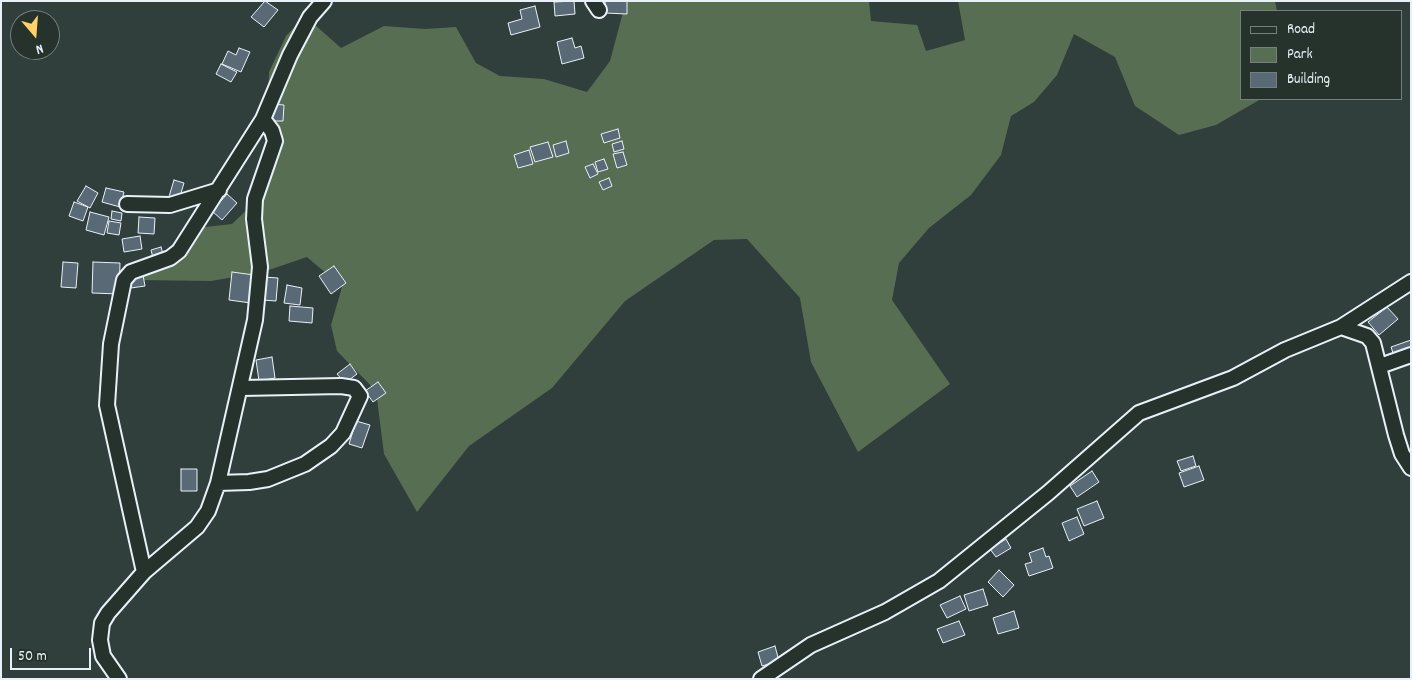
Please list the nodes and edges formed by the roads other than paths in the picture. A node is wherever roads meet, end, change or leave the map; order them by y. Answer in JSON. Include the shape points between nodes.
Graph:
{"nodes":[{"id":1,"x":324,"y":1,"type":"edge"},
{"id":2,"x":262,"y":119,"type":"junction"},
{"id":3,"x":219,"y":190,"type":"junction"},
{"id":4,"x":127,"y":204,"type":"dead end"},
{"id":5,"x":1411,"y":282,"type":"edge"},
{"id":6,"x":1341,"y":327,"type":"junction"},
{"id":7,"x":1411,"y":356,"type":"edge"},
{"id":8,"x":1380,"y":366,"type":"junction"},
{"id":9,"x":242,"y":388,"type":"junction"},
{"id":10,"x":1411,"y":468,"type":"edge"},
{"id":11,"x":218,"y":483,"type":"junction"},
{"id":12,"x":144,"y":572,"type":"junction"},
{"id":13,"x":119,"y":679,"type":"edge"},
{"id":14,"x":761,"y":679,"type":"edge"}],
"edges":[{"from":1,"to":2,"type":"street","via":[[310,17],[290,55]]},
{"from":2,"to":3,"type":"street"},
{"from":2,"to":9,"type":"street","via":[[275,140],[255,199],[260,267],[255,320]]},
{"from":3,"to":4,"type":"street","via":[[170,205]]},
{"from":3,"to":12,"type":"street","via":[[180,251],[129,273],[120,294],[111,344],[106,405]]},
{"from":5,"to":6,"type":"street"},
{"from":6,"to":8,"type":"street","via":[[1369,338]]},
{"from":6,"to":14,"type":"street","via":[[1285,350],[1233,378],[1139,413],[1048,493],[939,581],[885,612],[811,645]]},
{"from":7,"to":8,"type":"street"},
{"from":8,"to":10,"type":"street","via":[[1396,435]]},
{"from":9,"to":11,"type":"street"},
{"from":9,"to":11,"type":"street","via":[[341,386],[354,388],[360,396],[343,433],[305,464],[268,479]]},
{"from":11,"to":12,"type":"street","via":[[208,511],[197,527]]},
{"from":12,"to":13,"type":"street","via":[[108,613],[100,630],[103,656]]}]}
